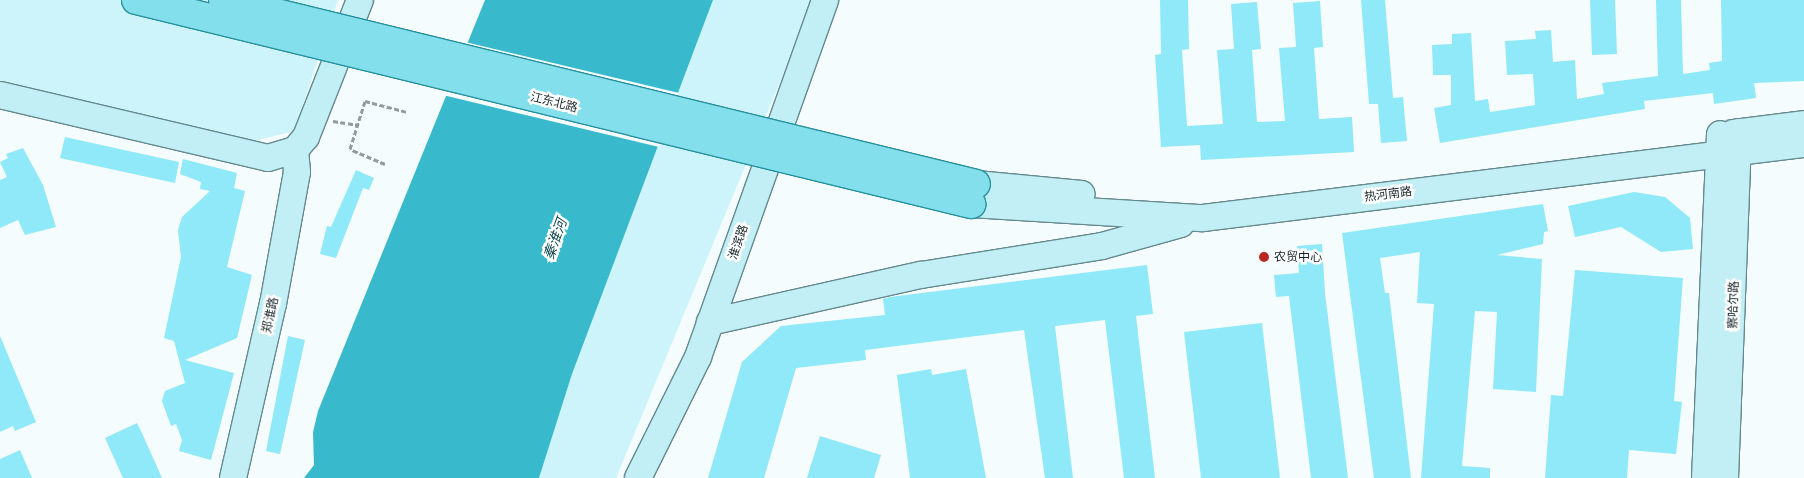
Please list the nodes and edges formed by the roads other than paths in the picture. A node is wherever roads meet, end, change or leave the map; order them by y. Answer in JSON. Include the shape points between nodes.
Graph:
{"nodes":[{"id":1,"x":136,"y":0,"type":"edge"},
{"id":2,"x":222,"y":0,"type":"edge"},
{"id":3,"x":360,"y":0,"type":"edge"},
{"id":4,"x":825,"y":0,"type":"edge"},
{"id":5,"x":0,"y":95,"type":"edge"},
{"id":6,"x":1804,"y":124,"type":"edge"},
{"id":7,"x":1729,"y":142,"type":"junction"},
{"id":8,"x":1804,"y":144,"type":"edge"},
{"id":9,"x":295,"y":150,"type":"junction"},
{"id":10,"x":974,"y":194,"type":"junction"},
{"id":11,"x":1204,"y":218,"type":"junction"},
{"id":12,"x":710,"y":322,"type":"junction"},
{"id":13,"x":233,"y":478,"type":"edge"},
{"id":14,"x":638,"y":478,"type":"edge"},
{"id":15,"x":1705,"y":478,"type":"edge"},
{"id":16,"x":1725,"y":478,"type":"edge"}],
"edges":[{"from":1,"to":10,"type":"main road","name":"江东北路","bridge":true},
{"from":2,"to":10,"type":"main road","name":"江东北路","bridge":true},
{"from":3,"to":9,"type":"main road","via":[[316,119]]},
{"from":4,"to":12,"type":"main road","name":"淮滨路"},
{"from":5,"to":9,"type":"main road","via":[[235,154],[268,158]]},
{"from":6,"to":7,"type":"main road","name":"热河南路"},
{"from":7,"to":8,"type":"main road","name":"热河南路"},
{"from":7,"to":10,"type":"main road","name":"热河南路","via":[[1202,205]]},
{"from":7,"to":11,"type":"main road","name":"热河南路"},
{"from":7,"to":15,"type":"main road","name":"察哈尔路"},
{"from":7,"to":16,"type":"main road","name":"察哈尔路"},
{"from":9,"to":13,"type":"main road","name":"郑淮路","via":[[297,172],[273,304]]},
{"from":10,"to":11,"type":"main road","name":"热河南路"},
{"from":11,"to":12,"type":"main road","via":[[1102,246],[921,275]]},
{"from":12,"to":14,"type":"main road","name":"淮滨路","via":[[698,357]]}]}
